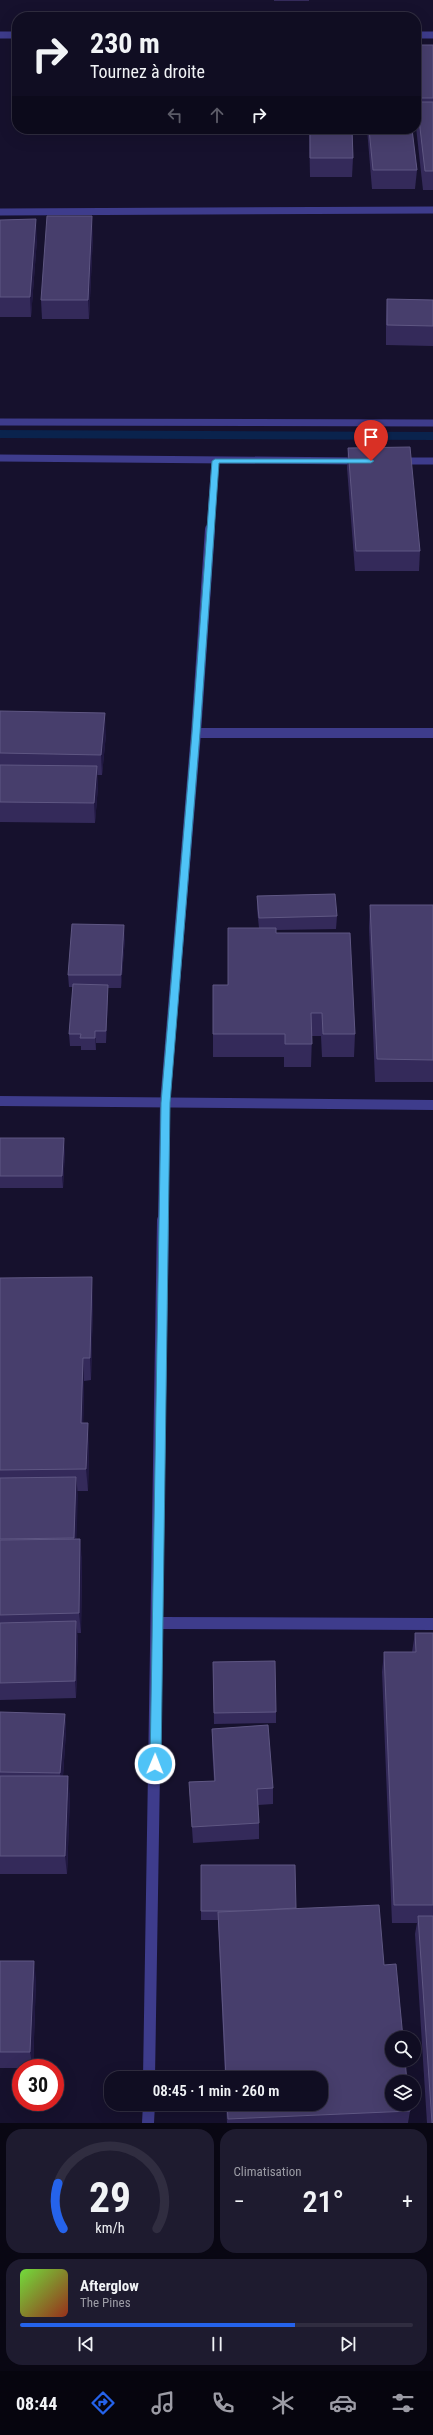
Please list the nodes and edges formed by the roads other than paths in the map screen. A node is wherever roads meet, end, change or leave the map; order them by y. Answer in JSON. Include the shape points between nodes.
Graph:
{"nodes":[{"id":1,"x":0,"y":35,"type":"edge"},
{"id":2,"x":12,"y":35,"type":"edge"},
{"id":3,"x":421,"y":35,"type":"edge"},
{"id":4,"x":433,"y":35,"type":"edge"},
{"id":5,"x":433,"y":210,"type":"edge"},
{"id":6,"x":0,"y":212,"type":"edge"},
{"id":7,"x":0,"y":422,"type":"edge"},
{"id":8,"x":433,"y":423,"type":"edge"},
{"id":9,"x":0,"y":458,"type":"edge"},
{"id":10,"x":215,"y":461,"type":"junction"},
{"id":11,"x":371,"y":461,"type":"edge"},
{"id":12,"x":386,"y":461,"type":"edge"},
{"id":13,"x":433,"y":461,"type":"edge"},
{"id":14,"x":196,"y":733,"type":"junction"},
{"id":15,"x":433,"y":733,"type":"edge"},
{"id":16,"x":0,"y":1101,"type":"edge"},
{"id":17,"x":165,"y":1103,"type":"junction"},
{"id":18,"x":433,"y":1105,"type":"edge"},
{"id":19,"x":158,"y":1623,"type":"junction"},
{"id":20,"x":433,"y":1624,"type":"edge"},
{"id":21,"x":149,"y":2071,"type":"edge"},
{"id":22,"x":149,"y":2111,"type":"edge"},
{"id":23,"x":148,"y":2123,"type":"edge"}],
"edges":[{"from":1,"to":2,"type":"street"},
{"from":3,"to":4,"type":"street"},
{"from":5,"to":6,"type":"street"},
{"from":7,"to":8,"type":"street"},
{"from":9,"to":10,"type":"street"},
{"from":10,"to":11,"type":"street"},
{"from":10,"to":14,"type":"street"},
{"from":12,"to":13,"type":"street"},
{"from":14,"to":15,"type":"street"},
{"from":14,"to":17,"type":"street"},
{"from":16,"to":17,"type":"street"},
{"from":17,"to":18,"type":"street"},
{"from":17,"to":19,"type":"street"},
{"from":19,"to":20,"type":"street"},
{"from":19,"to":21,"type":"street"},
{"from":22,"to":23,"type":"street"}]}
